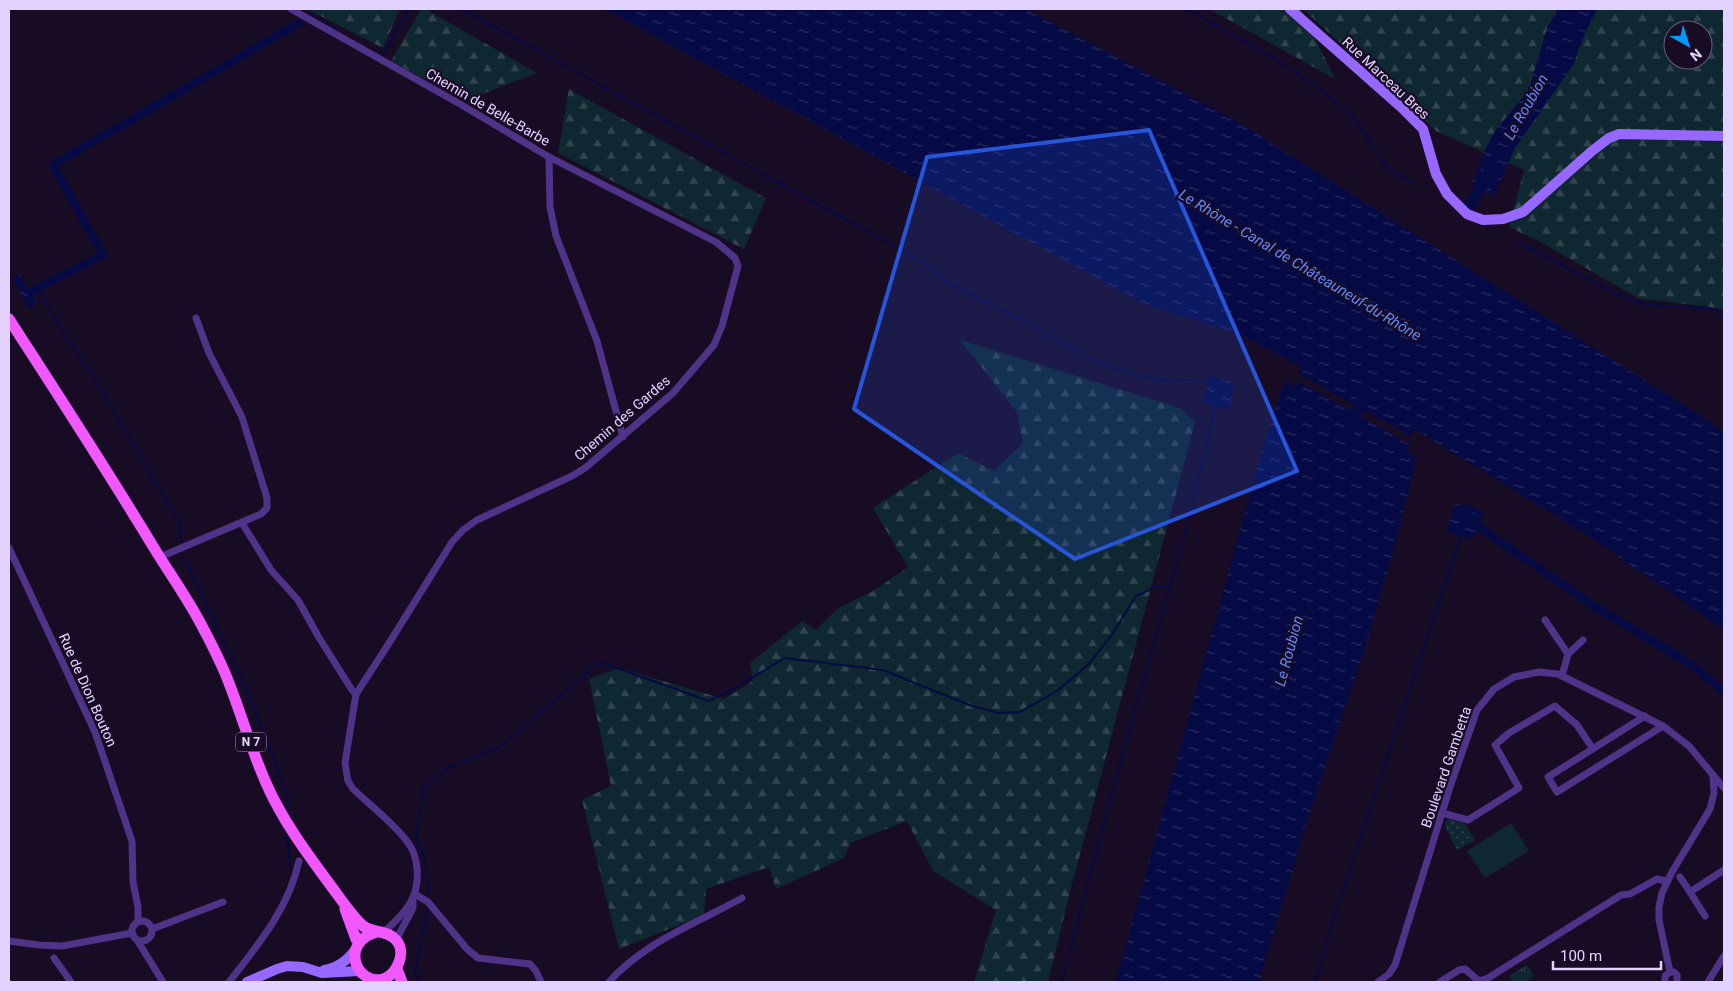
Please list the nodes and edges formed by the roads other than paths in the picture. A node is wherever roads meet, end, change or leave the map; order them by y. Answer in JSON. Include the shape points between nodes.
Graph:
{"nodes":[{"id":1,"x":291,"y":9,"type":"edge"},
{"id":2,"x":1290,"y":9,"type":"edge"},
{"id":3,"x":1724,"y":136,"type":"edge"},
{"id":4,"x":549,"y":157,"type":"junction"},
{"id":5,"x":196,"y":318,"type":"dead end"},
{"id":6,"x":9,"y":319,"type":"edge"},
{"id":7,"x":623,"y":437,"type":"junction"},
{"id":8,"x":242,"y":523,"type":"junction"},
{"id":9,"x":9,"y":548,"type":"edge"},
{"id":10,"x":160,"y":557,"type":"junction"},
{"id":11,"x":1545,"y":620,"type":"dead end"},
{"id":12,"x":1583,"y":640,"type":"dead end"},
{"id":13,"x":1568,"y":654,"type":"junction"},
{"id":14,"x":1562,"y":676,"type":"junction"},
{"id":15,"x":356,"y":694,"type":"junction"},
{"id":16,"x":1645,"y":716,"type":"junction"},
{"id":17,"x":1663,"y":726,"type":"junction"},
{"id":18,"x":1593,"y":749,"type":"junction"},
{"id":19,"x":1713,"y":775,"type":"junction"},
{"id":20,"x":1724,"y":788,"type":"edge"},
{"id":21,"x":1442,"y":813,"type":"junction"},
{"id":22,"x":300,"y":862,"type":"dead end"},
{"id":23,"x":1724,"y":870,"type":"edge"},
{"id":24,"x":1680,"y":877,"type":"dead end"},
{"id":25,"x":1668,"y":881,"type":"junction"},
{"id":26,"x":1690,"y":892,"type":"junction"},
{"id":27,"x":414,"y":897,"type":"junction"},
{"id":28,"x":742,"y":898,"type":"dead end"},
{"id":29,"x":341,"y":900,"type":"junction"},
{"id":30,"x":223,"y":902,"type":"dead end"},
{"id":31,"x":138,"y":907,"type":"junction"},
{"id":32,"x":1706,"y":916,"type":"dead end"},
{"id":33,"x":138,"y":922,"type":"junction"},
{"id":34,"x":150,"y":926,"type":"junction"},
{"id":35,"x":381,"y":932,"type":"junction"},
{"id":36,"x":132,"y":933,"type":"junction"},
{"id":37,"x":137,"y":940,"type":"junction"},
{"id":38,"x":396,"y":940,"type":"junction"},
{"id":39,"x":9,"y":941,"type":"edge"},
{"id":40,"x":145,"y":941,"type":"junction"},
{"id":41,"x":357,"y":946,"type":"junction"},
{"id":42,"x":1724,"y":956,"type":"edge"},
{"id":43,"x":54,"y":958,"type":"dead end"},
{"id":44,"x":152,"y":964,"type":"junction"},
{"id":45,"x":396,"y":969,"type":"junction"},
{"id":46,"x":315,"y":971,"type":"junction"},
{"id":47,"x":360,"y":971,"type":"junction"},
{"id":48,"x":1670,"y":972,"type":"junction"},
{"id":49,"x":265,"y":979,"type":"edge"},
{"id":50,"x":384,"y":981,"type":"edge"},
{"id":51,"x":70,"y":982,"type":"edge"},
{"id":52,"x":163,"y":982,"type":"edge"},
{"id":53,"x":229,"y":982,"type":"edge"},
{"id":54,"x":247,"y":982,"type":"edge"},
{"id":55,"x":402,"y":982,"type":"edge"},
{"id":56,"x":541,"y":982,"type":"edge"},
{"id":57,"x":609,"y":982,"type":"edge"},
{"id":58,"x":1379,"y":982,"type":"edge"},
{"id":59,"x":1440,"y":982,"type":"edge"},
{"id":60,"x":1665,"y":982,"type":"edge"},
{"id":61,"x":1680,"y":982,"type":"edge"},
{"id":62,"x":1708,"y":982,"type":"edge"}],
"edges":[{"from":1,"to":4,"type":"street","name":"Chemin de Belle-Barbe"},
{"from":2,"to":3,"type":"street","name":"Rue Marceau Bres","via":[[1423,129],[1436,174],[1447,194],[1468,214],[1483,220],[1524,212],[1592,151],[1619,134]]},
{"from":4,"to":7,"type":"street","name":"Chemin de Belle-Barbe","via":[[550,206],[556,236],[597,341]]},
{"from":4,"to":7,"type":"street","name":"Chemin des Gardes","via":[[716,242],[735,258],[738,266],[714,345],[673,393]]},
{"from":5,"to":8,"type":"street","via":[[209,352],[242,417],[267,498],[267,508],[261,514]]},
{"from":6,"to":10,"type":"main road","number":"N 7","via":[[101,459]]},
{"from":7,"to":15,"type":"street","name":"Chemin des Gardes","via":[[572,476],[476,520],[463,530],[452,542]]},
{"from":8,"to":10,"type":"street"},
{"from":8,"to":15,"type":"street","via":[[272,570],[298,600]]},
{"from":9,"to":31,"type":"street","name":"Rue de Dion Bouton","via":[[96,732],[132,840],[133,882]]},
{"from":10,"to":29,"type":"main road","number":"N 7","via":[[201,624],[224,672],[266,784],[286,822]]},
{"from":11,"to":13,"type":"street"},
{"from":12,"to":13,"type":"street"},
{"from":13,"to":14,"type":"street"},
{"from":14,"to":16,"type":"street","name":"Boulevard Gambetta"},
{"from":14,"to":21,"type":"street","name":"Boulevard Gambetta","via":[[1539,672],[1514,677],[1485,698],[1470,727]]},
{"from":15,"to":27,"type":"street","name":"Chemin des Gardes","via":[[345,763],[348,781],[407,840],[417,862],[418,886]]},
{"from":16,"to":17,"type":"street","name":"Boulevard Gambetta"},
{"from":16,"to":18,"type":"street"},
{"from":17,"to":18,"type":"street","via":[[1557,792],[1548,777]]},
{"from":17,"to":19,"type":"street","name":"Boulevard Gambetta","via":[[1689,746]]},
{"from":18,"to":21,"type":"street","via":[[1577,725],[1555,706],[1495,745],[1519,788],[1468,820]]},
{"from":19,"to":20,"type":"street","name":"Boulevard Gambetta"},
{"from":19,"to":25,"type":"street","via":[[1714,793],[1710,809]]},
{"from":21,"to":58,"type":"street","name":"Boulevard Gambetta","via":[[1395,965],[1390,974]]},
{"from":22,"to":53,"type":"street","via":[[286,901]]},
{"from":23,"to":26,"type":"street"},
{"from":24,"to":26,"type":"street"},
{"from":25,"to":48,"type":"street","via":[[1662,893],[1659,914]]},
{"from":25,"to":59,"type":"street","via":[[1658,879],[1630,894],[1621,895],[1488,978],[1479,981],[1465,969]]},
{"from":26,"to":32,"type":"street"},
{"from":27,"to":35,"type":"street","via":[[398,920]]},
{"from":27,"to":38,"type":"street","via":[[413,908]]},
{"from":27,"to":56,"type":"street","via":[[428,902],[478,958],[530,964]]},
{"from":28,"to":57,"type":"street","via":[[652,946]]},
{"from":29,"to":35,"type":"main road","number":"N 7","via":[[361,925]]},
{"from":29,"to":41,"type":"main road","number":"N 7"},
{"from":30,"to":34,"type":"street"},
{"from":31,"to":33,"type":"street","name":"Rue de Dion Bouton"},
{"from":31,"to":34,"type":"street","name":"Rue de Dion Bouton"},
{"from":33,"to":34,"type":"street","via":[[144,921]]},
{"from":33,"to":36,"type":"street"},
{"from":34,"to":40,"type":"street","via":[[150,938]]},
{"from":35,"to":38,"type":"main road"},
{"from":35,"to":41,"type":"main road","via":[[367,934]]},
{"from":36,"to":37,"type":"street"},
{"from":36,"to":39,"type":"street","via":[[62,946]]},
{"from":37,"to":40,"type":"street"},
{"from":37,"to":44,"type":"street"},
{"from":38,"to":45,"type":"main road","via":[[400,951]]},
{"from":40,"to":44,"type":"street"},
{"from":41,"to":46,"type":"street","via":[[339,965]]},
{"from":41,"to":47,"type":"main road","via":[[354,959]]},
{"from":42,"to":62,"type":"street"},
{"from":43,"to":51,"type":"street"},
{"from":44,"to":52,"type":"street"},
{"from":45,"to":50,"type":"main road"},
{"from":45,"to":55,"type":"main road"},
{"from":46,"to":47,"type":"street","via":[[336,974]]},
{"from":46,"to":49,"type":"street","via":[[287,966]]},
{"from":47,"to":50,"type":"main road"},
{"from":48,"to":60,"type":"street","via":[[1665,976]]},
{"from":48,"to":61,"type":"street","via":[[1677,975]]},
{"from":49,"to":54,"type":"street"}]}
